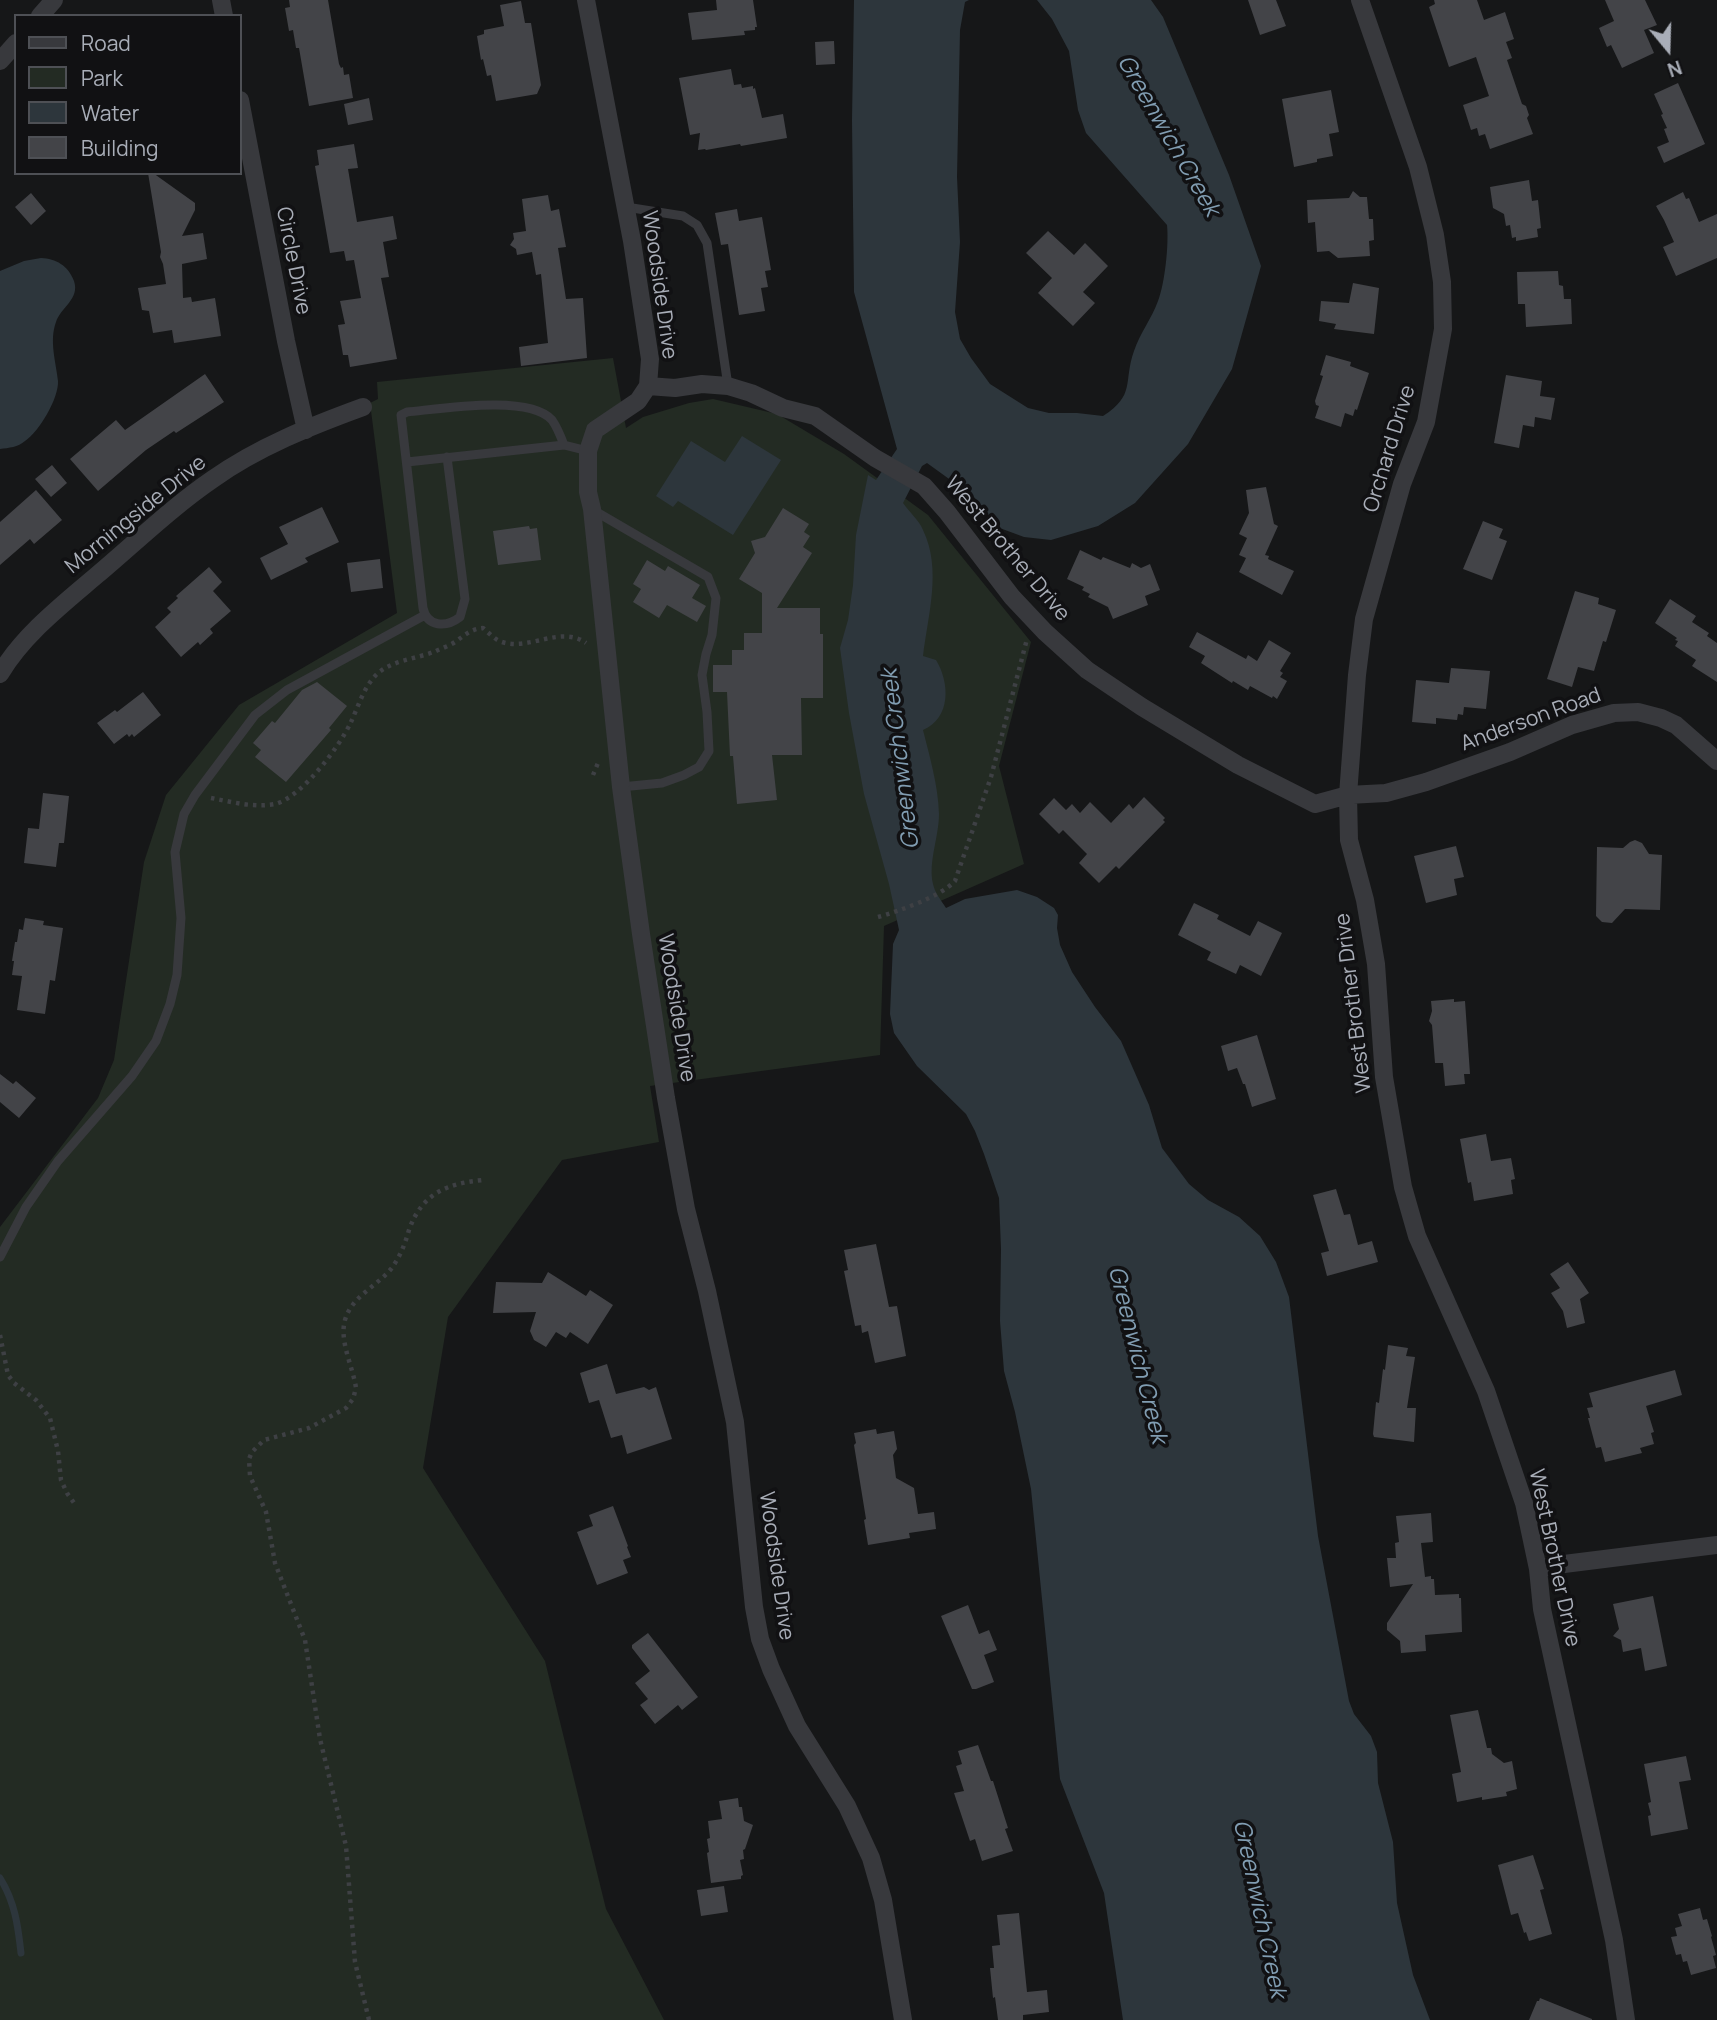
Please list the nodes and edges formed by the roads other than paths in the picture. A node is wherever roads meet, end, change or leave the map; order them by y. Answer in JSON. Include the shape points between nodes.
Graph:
{"nodes":[{"id":1,"x":54,"y":0,"type":"edge"},
{"id":2,"x":586,"y":0,"type":"edge"},
{"id":3,"x":1360,"y":0,"type":"edge"},
{"id":4,"x":42,"y":14,"type":"edge"},
{"id":5,"x":14,"y":45,"type":"edge"},
{"id":6,"x":0,"y":61,"type":"edge"},
{"id":7,"x":242,"y":110,"type":"edge"},
{"id":8,"x":625,"y":207,"type":"junction"},
{"id":9,"x":648,"y":386,"type":"junction"},
{"id":10,"x":727,"y":386,"type":"junction"},
{"id":11,"x":363,"y":407,"type":"dead end"},
{"id":12,"x":306,"y":429,"type":"junction"},
{"id":13,"x":564,"y":445,"type":"junction"},
{"id":14,"x":588,"y":451,"type":"junction"},
{"id":15,"x":447,"y":457,"type":"junction"},
{"id":16,"x":407,"y":462,"type":"junction"},
{"id":17,"x":592,"y":509,"type":"junction"},
{"id":18,"x":425,"y":615,"type":"junction"},
{"id":19,"x":0,"y":674,"type":"edge"},
{"id":20,"x":1717,"y":761,"type":"edge"},
{"id":21,"x":621,"y":787,"type":"junction"},
{"id":22,"x":1348,"y":795,"type":"junction"},
{"id":23,"x":0,"y":1257,"type":"edge"},
{"id":24,"x":1717,"y":1545,"type":"edge"},
{"id":25,"x":1538,"y":1569,"type":"junction"},
{"id":26,"x":903,"y":2020,"type":"edge"},
{"id":27,"x":1626,"y":2020,"type":"edge"}],
"edges":[{"from":1,"to":4,"type":"street"},
{"from":2,"to":8,"type":"street","name":"Woodside Drive"},
{"from":3,"to":22,"type":"street","name":"Orchard Drive","via":[[1419,167],[1442,282],[1443,329],[1426,422],[1402,484],[1364,619]]},
{"from":5,"to":6,"type":"street"},
{"from":7,"to":12,"type":"street","name":"Circle Drive"},
{"from":8,"to":9,"type":"street","name":"Woodside Drive","via":[[650,359]]},
{"from":8,"to":10,"type":"lane","via":[[683,216],[698,225],[707,243]]},
{"from":9,"to":10,"type":"street","name":"West Brother Drive"},
{"from":9,"to":14,"type":"street","name":"Woodside Drive","via":[[638,401],[595,430]]},
{"from":10,"to":22,"type":"street","name":"West Brother Drive","via":[[815,416],[924,486],[1032,618],[1087,670],[1142,707],[1238,765],[1315,804]]},
{"from":11,"to":12,"type":"street","name":"Morningside Drive"},
{"from":12,"to":19,"type":"street","name":"Morningside Drive","via":[[235,464],[196,492],[60,607]]},
{"from":13,"to":14,"type":"lane"},
{"from":13,"to":15,"type":"lane"},
{"from":13,"to":16,"type":"lane","via":[[553,421],[536,409],[500,404],[407,412],[400,419]]},
{"from":14,"to":17,"type":"street","name":"Woodside Drive"},
{"from":15,"to":16,"type":"lane"},
{"from":15,"to":18,"type":"lane","via":[[465,599],[460,617],[451,623],[433,623]]},
{"from":16,"to":18,"type":"lane"},
{"from":17,"to":21,"type":"street","name":"Woodside Drive"},
{"from":17,"to":21,"type":"lane","via":[[708,577],[716,598],[702,675],[709,751],[699,767],[684,775],[662,783]]},
{"from":18,"to":23,"type":"lane","via":[[266,705],[195,795],[184,814],[175,852],[181,918],[177,975],[156,1041],[132,1076],[58,1161],[26,1207]]},
{"from":20,"to":22,"type":"street","name":"Anderson Road","via":[[1676,725],[1661,718],[1638,712],[1614,713],[1426,782],[1386,793]]},
{"from":21,"to":26,"type":"street","name":"Woodside Drive","via":[[671,1126],[735,1422],[760,1639],[797,1726],[847,1806],[871,1858],[883,1900]]},
{"from":22,"to":25,"type":"street","name":"West Brother Drive","via":[[1349,839],[1376,964],[1384,1077],[1403,1187],[1417,1236],[1486,1391],[1524,1503]]},
{"from":24,"to":25,"type":"street"},
{"from":25,"to":27,"type":"street","name":"West Brother Drive","via":[[1542,1609],[1614,1940]]}]}
